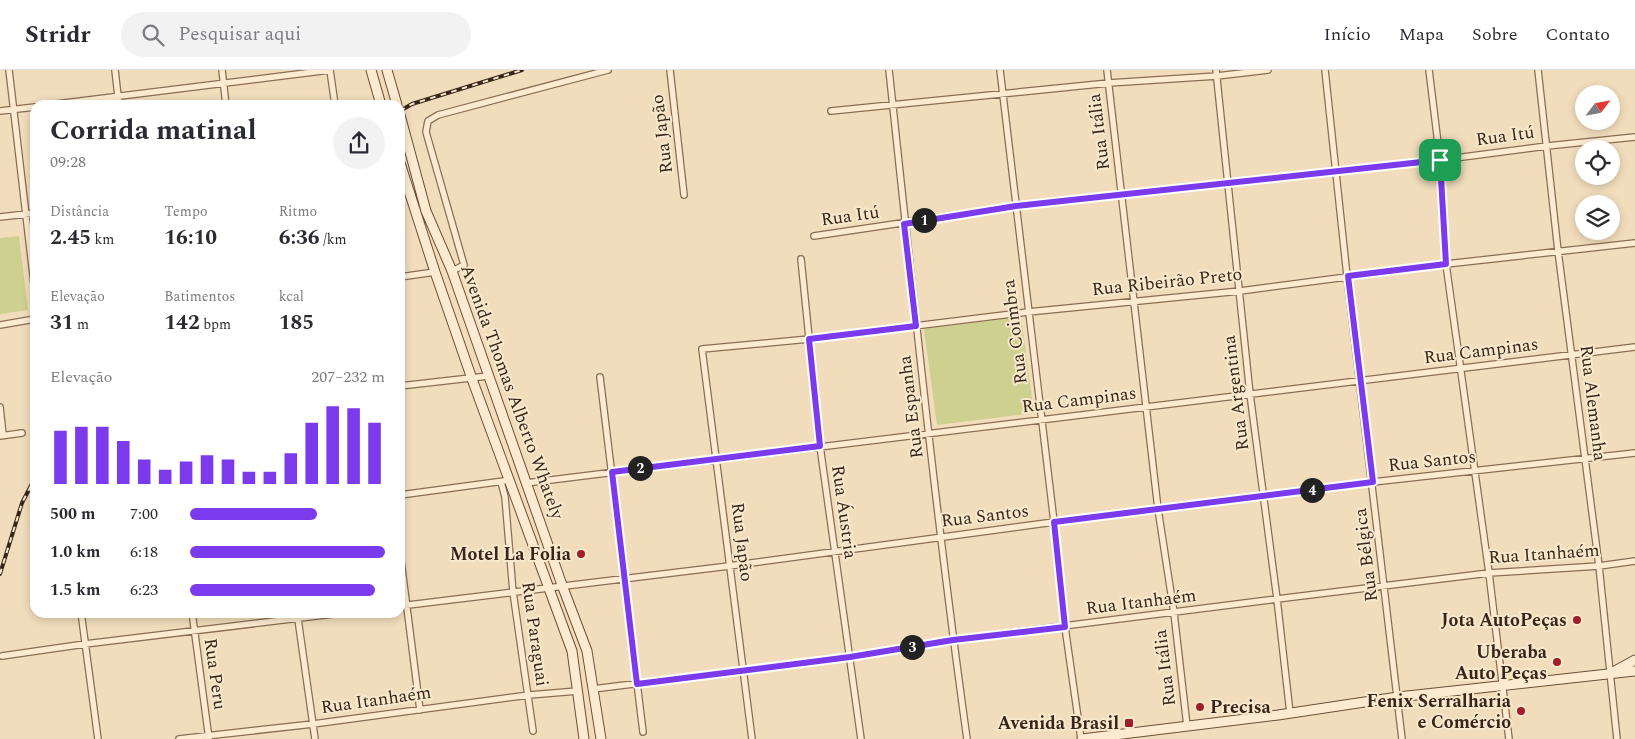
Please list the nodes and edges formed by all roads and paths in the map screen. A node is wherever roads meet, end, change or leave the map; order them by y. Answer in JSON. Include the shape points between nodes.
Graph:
{"nodes":[{"id":1,"x":9,"y":70,"type":"edge"},
{"id":2,"x":115,"y":70,"type":"edge"},
{"id":3,"x":222,"y":70,"type":"edge"},
{"id":4,"x":330,"y":70,"type":"edge"},
{"id":5,"x":371,"y":70,"type":"edge"},
{"id":6,"x":387,"y":70,"type":"edge"},
{"id":7,"x":608,"y":70,"type":"edge"},
{"id":8,"x":670,"y":70,"type":"edge"},
{"id":9,"x":889,"y":70,"type":"edge"},
{"id":10,"x":1000,"y":70,"type":"edge"},
{"id":11,"x":1107,"y":70,"type":"edge"},
{"id":12,"x":1268,"y":70,"type":"edge"},
{"id":13,"x":1325,"y":70,"type":"edge"},
{"id":14,"x":1429,"y":70,"type":"edge"},
{"id":15,"x":1538,"y":70,"type":"edge"},
{"id":16,"x":1217,"y":73,"type":"edge"},
{"id":17,"x":1109,"y":82,"type":"junction"},
{"id":18,"x":223,"y":84,"type":"junction"},
{"id":19,"x":1003,"y":94,"type":"junction"},
{"id":20,"x":118,"y":97,"type":"junction"},
{"id":21,"x":92,"y":100,"type":"edge"},
{"id":22,"x":118,"y":100,"type":"edge"},
{"id":23,"x":225,"y":100,"type":"edge"},
{"id":24,"x":334,"y":100,"type":"edge"},
{"id":25,"x":379,"y":100,"type":"edge"},
{"id":26,"x":396,"y":100,"type":"edge"},
{"id":27,"x":892,"y":105,"type":"junction"},
{"id":28,"x":30,"y":107,"type":"edge"},
{"id":29,"x":14,"y":109,"type":"junction"},
{"id":30,"x":0,"y":111,"type":"edge"},
{"id":31,"x":832,"y":111,"type":"dead end"},
{"id":32,"x":405,"y":134,"type":"edge"},
{"id":33,"x":1635,"y":137,"type":"edge"},
{"id":34,"x":1547,"y":146,"type":"junction"},
{"id":35,"x":1440,"y":160,"type":"junction"},
{"id":36,"x":1337,"y":171,"type":"junction"},
{"id":37,"x":405,"y":179,"type":"edge"},
{"id":38,"x":1228,"y":182,"type":"junction"},
{"id":39,"x":684,"y":195,"type":"dead end"},
{"id":40,"x":1122,"y":196,"type":"junction"},
{"id":41,"x":1016,"y":206,"type":"junction"},
{"id":42,"x":30,"y":213,"type":"edge"},
{"id":43,"x":26,"y":214,"type":"junction"},
{"id":44,"x":0,"y":217,"type":"edge"},
{"id":45,"x":904,"y":224,"type":"junction"},
{"id":46,"x":814,"y":236,"type":"dead end"},
{"id":47,"x":1635,"y":243,"type":"edge"},
{"id":48,"x":30,"y":249,"type":"edge"},
{"id":49,"x":1558,"y":251,"type":"junction"},
{"id":50,"x":801,"y":259,"type":"dead end"},
{"id":51,"x":1446,"y":264,"type":"junction"},
{"id":52,"x":452,"y":271,"type":"junction"},
{"id":53,"x":435,"y":272,"type":"junction"},
{"id":54,"x":405,"y":275,"type":"edge"},
{"id":55,"x":1348,"y":276,"type":"junction"},
{"id":56,"x":1240,"y":291,"type":"junction"},
{"id":57,"x":1134,"y":300,"type":"junction"},
{"id":58,"x":1028,"y":312,"type":"junction"},
{"id":59,"x":30,"y":320,"type":"edge"},
{"id":60,"x":0,"y":325,"type":"edge"},
{"id":61,"x":916,"y":326,"type":"junction"},
{"id":62,"x":809,"y":339,"type":"junction"},
{"id":63,"x":1635,"y":348,"type":"edge"},
{"id":64,"x":702,"y":349,"type":"joint"},
{"id":65,"x":1571,"y":355,"type":"junction"},
{"id":66,"x":1461,"y":368,"type":"junction"},
{"id":67,"x":488,"y":376,"type":"junction"},
{"id":68,"x":600,"y":377,"type":"dead end"},
{"id":69,"x":472,"y":379,"type":"junction"},
{"id":70,"x":1361,"y":381,"type":"junction"},
{"id":71,"x":405,"y":386,"type":"edge"},
{"id":72,"x":1250,"y":394,"type":"junction"},
{"id":73,"x":0,"y":407,"type":"edge"},
{"id":74,"x":1146,"y":407,"type":"junction"},
{"id":75,"x":1041,"y":420,"type":"junction"},
{"id":76,"x":22,"y":433,"type":"dead end"},
{"id":77,"x":929,"y":433,"type":"junction"},
{"id":78,"x":2,"y":436,"type":"edge"},
{"id":79,"x":820,"y":446,"type":"junction"},
{"id":80,"x":1635,"y":453,"type":"edge"},
{"id":81,"x":716,"y":459,"type":"junction"},
{"id":82,"x":1585,"y":459,"type":"junction"},
{"id":83,"x":1475,"y":471,"type":"junction"},
{"id":84,"x":612,"y":472,"type":"junction"},
{"id":85,"x":505,"y":481,"type":"junction"},
{"id":86,"x":1373,"y":482,"type":"junction"},
{"id":87,"x":526,"y":483,"type":"junction"},
{"id":88,"x":405,"y":494,"type":"edge"},
{"id":89,"x":1263,"y":496,"type":"junction"},
{"id":90,"x":1158,"y":509,"type":"junction"},
{"id":91,"x":1054,"y":522,"type":"junction"},
{"id":92,"x":941,"y":536,"type":"junction"},
{"id":93,"x":835,"y":552,"type":"junction"},
{"id":94,"x":1635,"y":561,"type":"edge"},
{"id":95,"x":729,"y":566,"type":"junction"},
{"id":96,"x":1599,"y":566,"type":"junction"},
{"id":97,"x":1489,"y":573,"type":"junction"},
{"id":98,"x":624,"y":578,"type":"junction"},
{"id":99,"x":562,"y":585,"type":"junction"},
{"id":100,"x":1385,"y":586,"type":"junction"},
{"id":101,"x":548,"y":587,"type":"junction"},
{"id":102,"x":513,"y":592,"type":"junction"},
{"id":103,"x":1277,"y":599,"type":"junction"},
{"id":104,"x":405,"y":606,"type":"edge"},
{"id":105,"x":1174,"y":613,"type":"junction"},
{"id":106,"x":82,"y":618,"type":"edge"},
{"id":107,"x":193,"y":618,"type":"edge"},
{"id":108,"x":284,"y":618,"type":"edge"},
{"id":109,"x":297,"y":618,"type":"edge"},
{"id":110,"x":405,"y":618,"type":"edge"},
{"id":111,"x":1065,"y":627,"type":"junction"},
{"id":112,"x":194,"y":632,"type":"junction"},
{"id":113,"x":953,"y":640,"type":"junction"},
{"id":114,"x":85,"y":644,"type":"junction"},
{"id":115,"x":2,"y":656,"type":"dead end"},
{"id":116,"x":850,"y":657,"type":"junction"},
{"id":117,"x":1635,"y":660,"type":"edge"},
{"id":118,"x":744,"y":671,"type":"junction"},
{"id":119,"x":1635,"y":671,"type":"edge"},
{"id":120,"x":1610,"y":674,"type":"junction"},
{"id":121,"x":637,"y":684,"type":"junction"},
{"id":122,"x":1501,"y":685,"type":"junction"},
{"id":123,"x":593,"y":690,"type":"junction"},
{"id":124,"x":578,"y":691,"type":"junction"},
{"id":125,"x":529,"y":695,"type":"junction"},
{"id":126,"x":1398,"y":697,"type":"junction"},
{"id":127,"x":420,"y":710,"type":"junction"},
{"id":128,"x":1290,"y":713,"type":"junction"},
{"id":129,"x":313,"y":724,"type":"junction"},
{"id":130,"x":1187,"y":726,"type":"junction"},
{"id":131,"x":533,"y":731,"type":"dead end"},
{"id":132,"x":643,"y":732,"type":"dead end"},
{"id":133,"x":209,"y":737,"type":"edge"},
{"id":134,"x":98,"y":739,"type":"edge"},
{"id":135,"x":179,"y":739,"type":"edge"},
{"id":136,"x":315,"y":739,"type":"edge"},
{"id":137,"x":584,"y":739,"type":"edge"},
{"id":138,"x":601,"y":739,"type":"edge"},
{"id":139,"x":752,"y":739,"type":"edge"},
{"id":140,"x":861,"y":739,"type":"edge"},
{"id":141,"x":967,"y":739,"type":"edge"},
{"id":142,"x":1082,"y":739,"type":"edge"},
{"id":143,"x":1402,"y":739,"type":"edge"},
{"id":144,"x":1509,"y":739,"type":"edge"},
{"id":145,"x":1617,"y":739,"type":"edge"}],
"edges":[{"from":1,"to":29,"type":"street"},
{"from":2,"to":20,"type":"street"},
{"from":3,"to":18,"type":"street"},
{"from":4,"to":18,"type":"street"},
{"from":4,"to":24,"type":"street"},
{"from":5,"to":25,"type":"main road"},
{"from":6,"to":26,"type":"main road"},
{"from":7,"to":52,"type":"street","via":[[428,121],[426,132],[464,265]]},
{"from":8,"to":39,"type":"street","name":"Rua Japão"},
{"from":9,"to":27,"type":"street","name":"Rua Espanha"},
{"from":10,"to":19,"type":"street","name":"Rua Coimbra"},
{"from":11,"to":17,"type":"street","name":"Rua Itália"},
{"from":12,"to":16,"type":"street"},
{"from":13,"to":36,"type":"street","name":"Rua Bélgica"},
{"from":14,"to":35,"type":"street"},
{"from":15,"to":34,"type":"street","name":"Rua Alemanha"},
{"from":16,"to":17,"type":"street"},
{"from":16,"to":38,"type":"street","name":"Rua Argentina"},
{"from":17,"to":19,"type":"street"},
{"from":17,"to":40,"type":"street","name":"Rua Itália"},
{"from":18,"to":20,"type":"street"},
{"from":18,"to":23,"type":"street"},
{"from":19,"to":27,"type":"street"},
{"from":19,"to":41,"type":"street","name":"Rua Coimbra"},
{"from":20,"to":21,"type":"street"},
{"from":20,"to":22,"type":"street"},
{"from":27,"to":31,"type":"street"},
{"from":27,"to":45,"type":"street","name":"Rua Espanha"},
{"from":28,"to":29,"type":"street"},
{"from":29,"to":30,"type":"street"},
{"from":29,"to":43,"type":"street"},
{"from":32,"to":52,"type":"main road","name":"Avenida Thomas Alberto Whately","via":[[426,211]]},
{"from":33,"to":34,"type":"street","name":"Rua Itú"},
{"from":34,"to":35,"type":"street","name":"Rua Itú"},
{"from":34,"to":49,"type":"street","name":"Rua Alemanha"},
{"from":35,"to":36,"type":"street","name":"Rua Itú"},
{"from":35,"to":51,"type":"street"},
{"from":36,"to":38,"type":"street","name":"Rua Itú"},
{"from":36,"to":55,"type":"street","name":"Rua Bélgica"},
{"from":37,"to":53,"type":"main road","name":"Avenida Thomas Alberto Whately"},
{"from":38,"to":40,"type":"street","name":"Rua Itú"},
{"from":38,"to":56,"type":"street","name":"Rua Argentina"},
{"from":40,"to":41,"type":"street","name":"Rua Itú"},
{"from":40,"to":57,"type":"street","name":"Rua Itália"},
{"from":41,"to":45,"type":"street","name":"Rua Itú"},
{"from":41,"to":58,"type":"street","name":"Rua Coimbra"},
{"from":42,"to":43,"type":"street"},
{"from":43,"to":44,"type":"street"},
{"from":43,"to":48,"type":"street"},
{"from":45,"to":46,"type":"street","name":"Rua Itú"},
{"from":45,"to":61,"type":"street","name":"Rua Espanha"},
{"from":47,"to":49,"type":"street","name":"Rua Ribeirão Preto"},
{"from":49,"to":51,"type":"street","name":"Rua Ribeirão Preto"},
{"from":49,"to":65,"type":"street","name":"Rua Alemanha"},
{"from":50,"to":62,"type":"street","name":"Rua Áustria"},
{"from":51,"to":55,"type":"street","name":"Rua Ribeirão Preto"},
{"from":51,"to":66,"type":"street"},
{"from":52,"to":67,"type":"main road","name":"Avenida Thomas Alberto Whately"},
{"from":53,"to":54,"type":"street"},
{"from":53,"to":69,"type":"main road","name":"Avenida Thomas Alberto Whately"},
{"from":55,"to":56,"type":"street","name":"Rua Ribeirão Preto"},
{"from":55,"to":70,"type":"street","name":"Rua Bélgica"},
{"from":56,"to":57,"type":"street","name":"Rua Ribeirão Preto"},
{"from":56,"to":72,"type":"street","name":"Rua Argentina"},
{"from":57,"to":58,"type":"street","name":"Rua Ribeirão Preto"},
{"from":57,"to":74,"type":"street","name":"Rua Itália"},
{"from":58,"to":61,"type":"street","name":"Rua Ribeirão Preto"},
{"from":58,"to":75,"type":"street","name":"Rua Coimbra"},
{"from":59,"to":60,"type":"street"},
{"from":61,"to":62,"type":"street","name":"Rua Ribeirão Preto"},
{"from":61,"to":77,"type":"street","name":"Rua Espanha"},
{"from":62,"to":64,"type":"street","name":"Rua Ribeirão Preto"},
{"from":62,"to":79,"type":"street","name":"Rua Áustria"},
{"from":63,"to":65,"type":"street","name":"Rua Campinas"},
{"from":64,"to":81,"type":"street","name":"Rua Japão"},
{"from":65,"to":66,"type":"street","name":"Rua Campinas"},
{"from":65,"to":82,"type":"street","name":"Rua Alemanha"},
{"from":66,"to":70,"type":"street","name":"Rua Campinas"},
{"from":66,"to":83,"type":"street"},
{"from":67,"to":69,"type":"street"},
{"from":67,"to":87,"type":"main road","name":"Avenida Thomas Alberto Whately"},
{"from":68,"to":84,"type":"street"},
{"from":69,"to":71,"type":"street"},
{"from":69,"to":85,"type":"main road","name":"Avenida Thomas Alberto Whately"},
{"from":70,"to":72,"type":"street","name":"Rua Campinas"},
{"from":70,"to":86,"type":"street","name":"Rua Bélgica"},
{"from":72,"to":74,"type":"street","name":"Rua Campinas"},
{"from":72,"to":89,"type":"street","name":"Rua Argentina"},
{"from":73,"to":78,"type":"street"},
{"from":74,"to":75,"type":"street","name":"Rua Campinas"},
{"from":74,"to":90,"type":"street","name":"Rua Itália"},
{"from":75,"to":77,"type":"street","name":"Rua Campinas"},
{"from":75,"to":91,"type":"street","name":"Rua Coimbra"},
{"from":76,"to":78,"type":"street"},
{"from":77,"to":79,"type":"street","name":"Rua Campinas"},
{"from":77,"to":92,"type":"street","name":"Rua Espanha"},
{"from":79,"to":81,"type":"street","name":"Rua Campinas"},
{"from":79,"to":93,"type":"street","name":"Rua Áustria"},
{"from":80,"to":82,"type":"street","name":"Rua Santos"},
{"from":81,"to":84,"type":"street","name":"Rua Campinas"},
{"from":81,"to":95,"type":"street","name":"Rua Japão"},
{"from":82,"to":83,"type":"street","name":"Rua Santos"},
{"from":82,"to":96,"type":"street","name":"Rua Alemanha"},
{"from":83,"to":86,"type":"street","name":"Rua Santos"},
{"from":83,"to":97,"type":"street"},
{"from":84,"to":87,"type":"street","name":"Rua Campinas"},
{"from":84,"to":98,"type":"street"},
{"from":85,"to":88,"type":"street"},
{"from":85,"to":101,"type":"main road","name":"Avenida Thomas Alberto Whately"},
{"from":85,"to":102,"type":"street","name":"Rua Paraguai"},
{"from":86,"to":89,"type":"street","name":"Rua Santos"},
{"from":86,"to":100,"type":"street","name":"Rua Bélgica"},
{"from":87,"to":99,"type":"main road","name":"Avenida Thomas Alberto Whately"},
{"from":89,"to":90,"type":"street","name":"Rua Santos"},
{"from":89,"to":103,"type":"street","name":"Rua Argentina"},
{"from":90,"to":91,"type":"street","name":"Rua Santos"},
{"from":90,"to":105,"type":"street","name":"Rua Itália"},
{"from":91,"to":92,"type":"street","name":"Rua Santos"},
{"from":91,"to":111,"type":"street","name":"Rua Coimbra"},
{"from":92,"to":93,"type":"street","name":"Rua Santos"},
{"from":92,"to":113,"type":"street","name":"Rua Espanha"},
{"from":93,"to":95,"type":"street","name":"Rua Santos"},
{"from":93,"to":116,"type":"street","name":"Rua Áustria"},
{"from":94,"to":96,"type":"street","name":"Rua Itanhaém"},
{"from":95,"to":98,"type":"street","name":"Rua Santos"},
{"from":95,"to":118,"type":"street","name":"Rua Japão"},
{"from":96,"to":97,"type":"street","name":"Rua Itanhaém"},
{"from":96,"to":120,"type":"street","name":"Rua Alemanha"},
{"from":97,"to":100,"type":"street","name":"Rua Itanhaém"},
{"from":97,"to":122,"type":"street"},
{"from":98,"to":99,"type":"street","name":"Rua Santos"},
{"from":98,"to":121,"type":"street"},
{"from":99,"to":101,"type":"street","name":"Rua Santos"},
{"from":99,"to":123,"type":"main road","name":"Avenida Thomas Alberto Whately","via":[[587,651]]},
{"from":100,"to":103,"type":"street","name":"Rua Itanhaém"},
{"from":100,"to":126,"type":"street","name":"Rua Bélgica"},
{"from":101,"to":102,"type":"street","name":"Rua Santos"},
{"from":101,"to":124,"type":"main road","name":"Avenida Thomas Alberto Whately","via":[[572,651]]},
{"from":102,"to":104,"type":"street","name":"Rua Santos"},
{"from":102,"to":125,"type":"street","name":"Rua Paraguai"},
{"from":103,"to":105,"type":"street","name":"Rua Itanhaém"},
{"from":103,"to":128,"type":"street","name":"Rua Argentina"},
{"from":105,"to":111,"type":"street","name":"Rua Itanhaém"},
{"from":105,"to":130,"type":"street","name":"Rua Itália"},
{"from":106,"to":114,"type":"street"},
{"from":107,"to":112,"type":"street","name":"Rua Peru"},
{"from":108,"to":112,"type":"street"},
{"from":109,"to":129,"type":"street"},
{"from":110,"to":127,"type":"street"},
{"from":111,"to":113,"type":"street","name":"Rua Itanhaém"},
{"from":111,"to":142,"type":"street","name":"Rua Coimbra"},
{"from":112,"to":114,"type":"street"},
{"from":112,"to":133,"type":"street","name":"Rua Peru"},
{"from":113,"to":116,"type":"street","name":"Rua Itanhaém"},
{"from":113,"to":141,"type":"street","name":"Rua Espanha"},
{"from":114,"to":115,"type":"street"},
{"from":114,"to":134,"type":"street"},
{"from":116,"to":118,"type":"street","name":"Rua Itanhaém"},
{"from":116,"to":140,"type":"street","name":"Rua Áustria"},
{"from":117,"to":120,"type":"main road"},
{"from":118,"to":121,"type":"street","name":"Rua Itanhaém"},
{"from":118,"to":139,"type":"street","name":"Rua Japão"},
{"from":119,"to":120,"type":"main road"},
{"from":120,"to":122,"type":"main road"},
{"from":120,"to":145,"type":"street","name":"Rua Alemanha"},
{"from":121,"to":123,"type":"street","name":"Rua Itanhaém"},
{"from":121,"to":132,"type":"street"},
{"from":122,"to":126,"type":"main road"},
{"from":122,"to":144,"type":"street"},
{"from":123,"to":138,"type":"main road","name":"Avenida Thomas Alberto Whately"},
{"from":124,"to":125,"type":"street","name":"Rua Itanhaém"},
{"from":124,"to":137,"type":"main road","name":"Avenida Thomas Alberto Whately"},
{"from":125,"to":127,"type":"street","name":"Rua Itanhaém"},
{"from":125,"to":131,"type":"street","name":"Rua Paraguai"},
{"from":126,"to":128,"type":"main road"},
{"from":126,"to":143,"type":"street","name":"Rua Bélgica"},
{"from":127,"to":129,"type":"street","name":"Rua Itanhaém"},
{"from":128,"to":130,"type":"main road"},
{"from":129,"to":133,"type":"street","name":"Rua Itanhaém"},
{"from":129,"to":136,"type":"street"},
{"from":130,"to":142,"type":"main road"},
{"from":133,"to":135,"type":"street","name":"Rua Itanhaém"}]}
